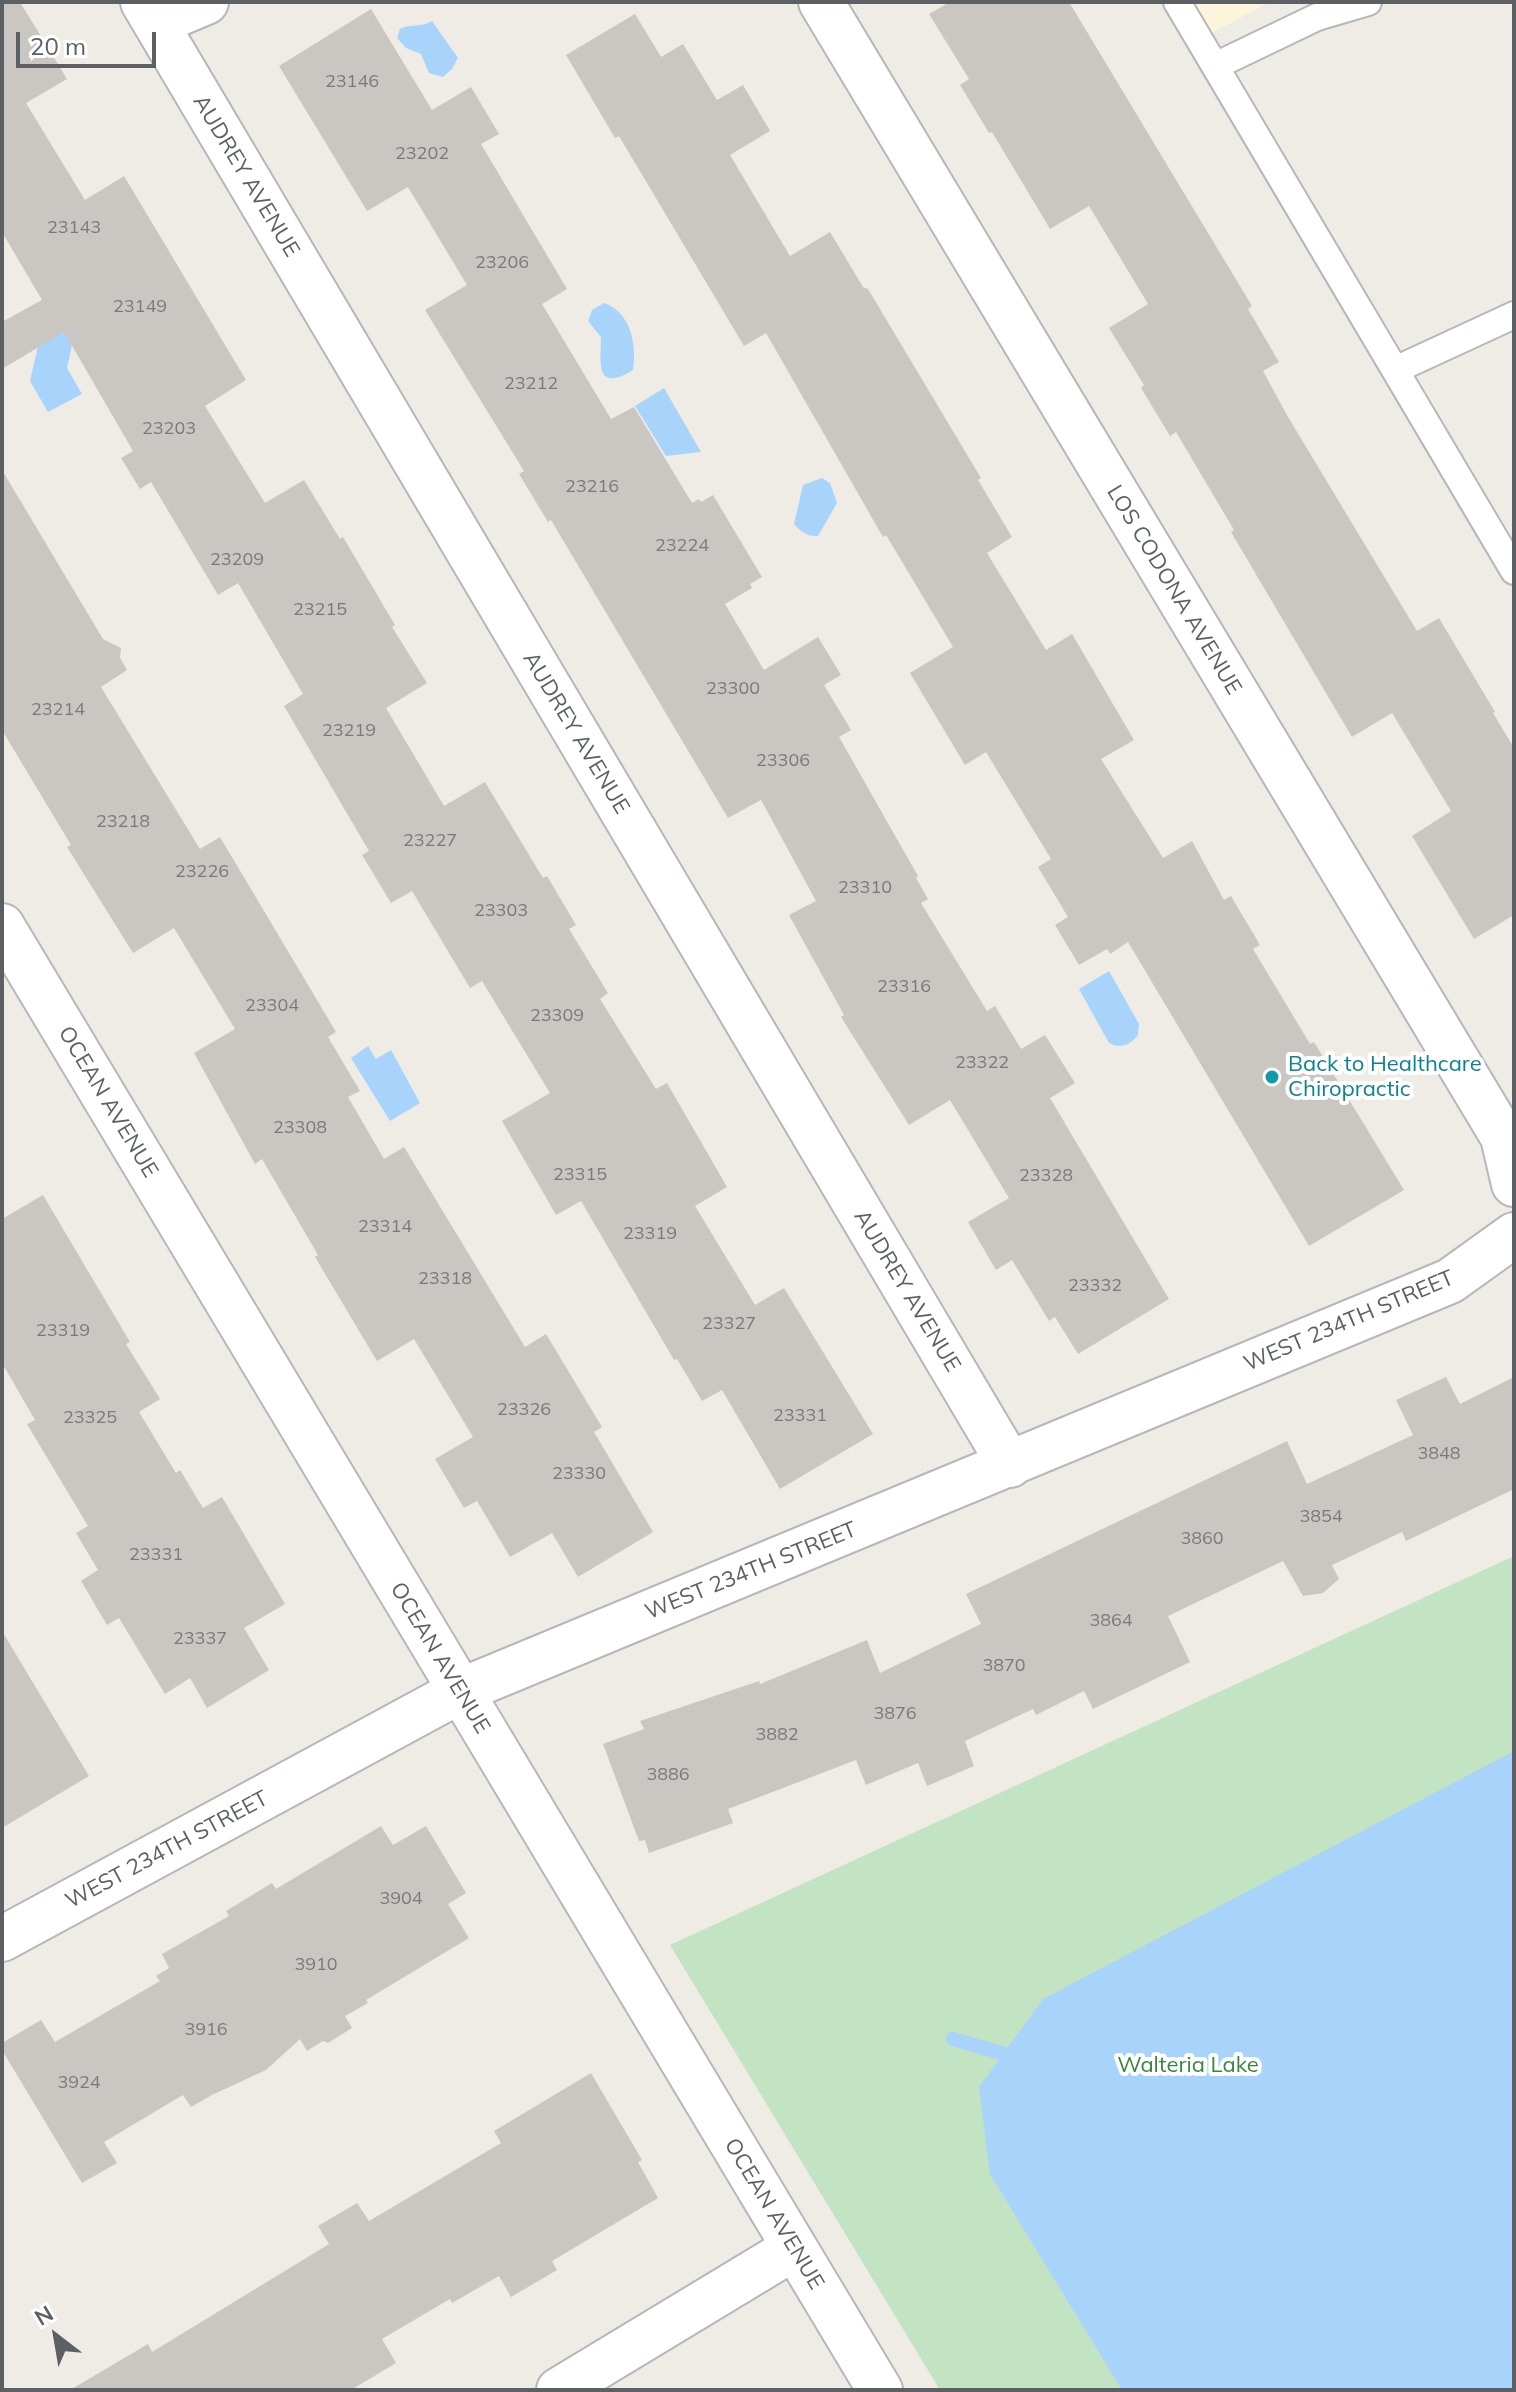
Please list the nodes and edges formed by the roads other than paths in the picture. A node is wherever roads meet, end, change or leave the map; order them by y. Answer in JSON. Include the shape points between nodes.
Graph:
{"nodes":[{"id":1,"x":206,"y":2,"type":"edge"},
{"id":2,"x":821,"y":2,"type":"edge"},
{"id":3,"x":1177,"y":2,"type":"edge"},
{"id":4,"x":1368,"y":2,"type":"edge"},
{"id":5,"x":150,"y":13,"type":"edge"},
{"id":6,"x":1215,"y":66,"type":"junction"},
{"id":7,"x":1514,"y":315,"type":"edge"},
{"id":8,"x":1395,"y":370,"type":"junction"},
{"id":9,"x":1514,"y":571,"type":"edge"},
{"id":10,"x":2,"y":926,"type":"edge"},
{"id":11,"x":1514,"y":1184,"type":"edge"},
{"id":12,"x":1514,"y":1235,"type":"edge"},
{"id":13,"x":1010,"y":1465,"type":"junction"},
{"id":14,"x":460,"y":1691,"type":"junction"},
{"id":15,"x":2,"y":1939,"type":"edge"},
{"id":16,"x":794,"y":2248,"type":"junction"},
{"id":17,"x":559,"y":2390,"type":"edge"},
{"id":18,"x":880,"y":2390,"type":"edge"}],
"edges":[{"from":1,"to":5,"type":"street"},
{"from":2,"to":11,"type":"street","name":"LOS CODONA AVENUE","via":[[1503,1137]]},
{"from":3,"to":6,"type":"lane"},
{"from":4,"to":6,"type":"lane","via":[[1317,17]]},
{"from":5,"to":13,"type":"street","name":"AUDREY AVENUE"},
{"from":6,"to":8,"type":"lane"},
{"from":7,"to":8,"type":"lane"},
{"from":8,"to":9,"type":"lane"},
{"from":10,"to":14,"type":"street","name":"OCEAN AVENUE"},
{"from":12,"to":13,"type":"street","name":"WEST 234TH STREET","via":[[1450,1281]]},
{"from":13,"to":14,"type":"street","name":"WEST 234TH STREET"},
{"from":14,"to":15,"type":"street","name":"WEST 234TH STREET"},
{"from":14,"to":16,"type":"street","name":"OCEAN AVENUE"},
{"from":16,"to":17,"type":"street"},
{"from":16,"to":18,"type":"street","name":"OCEAN AVENUE"}]}
